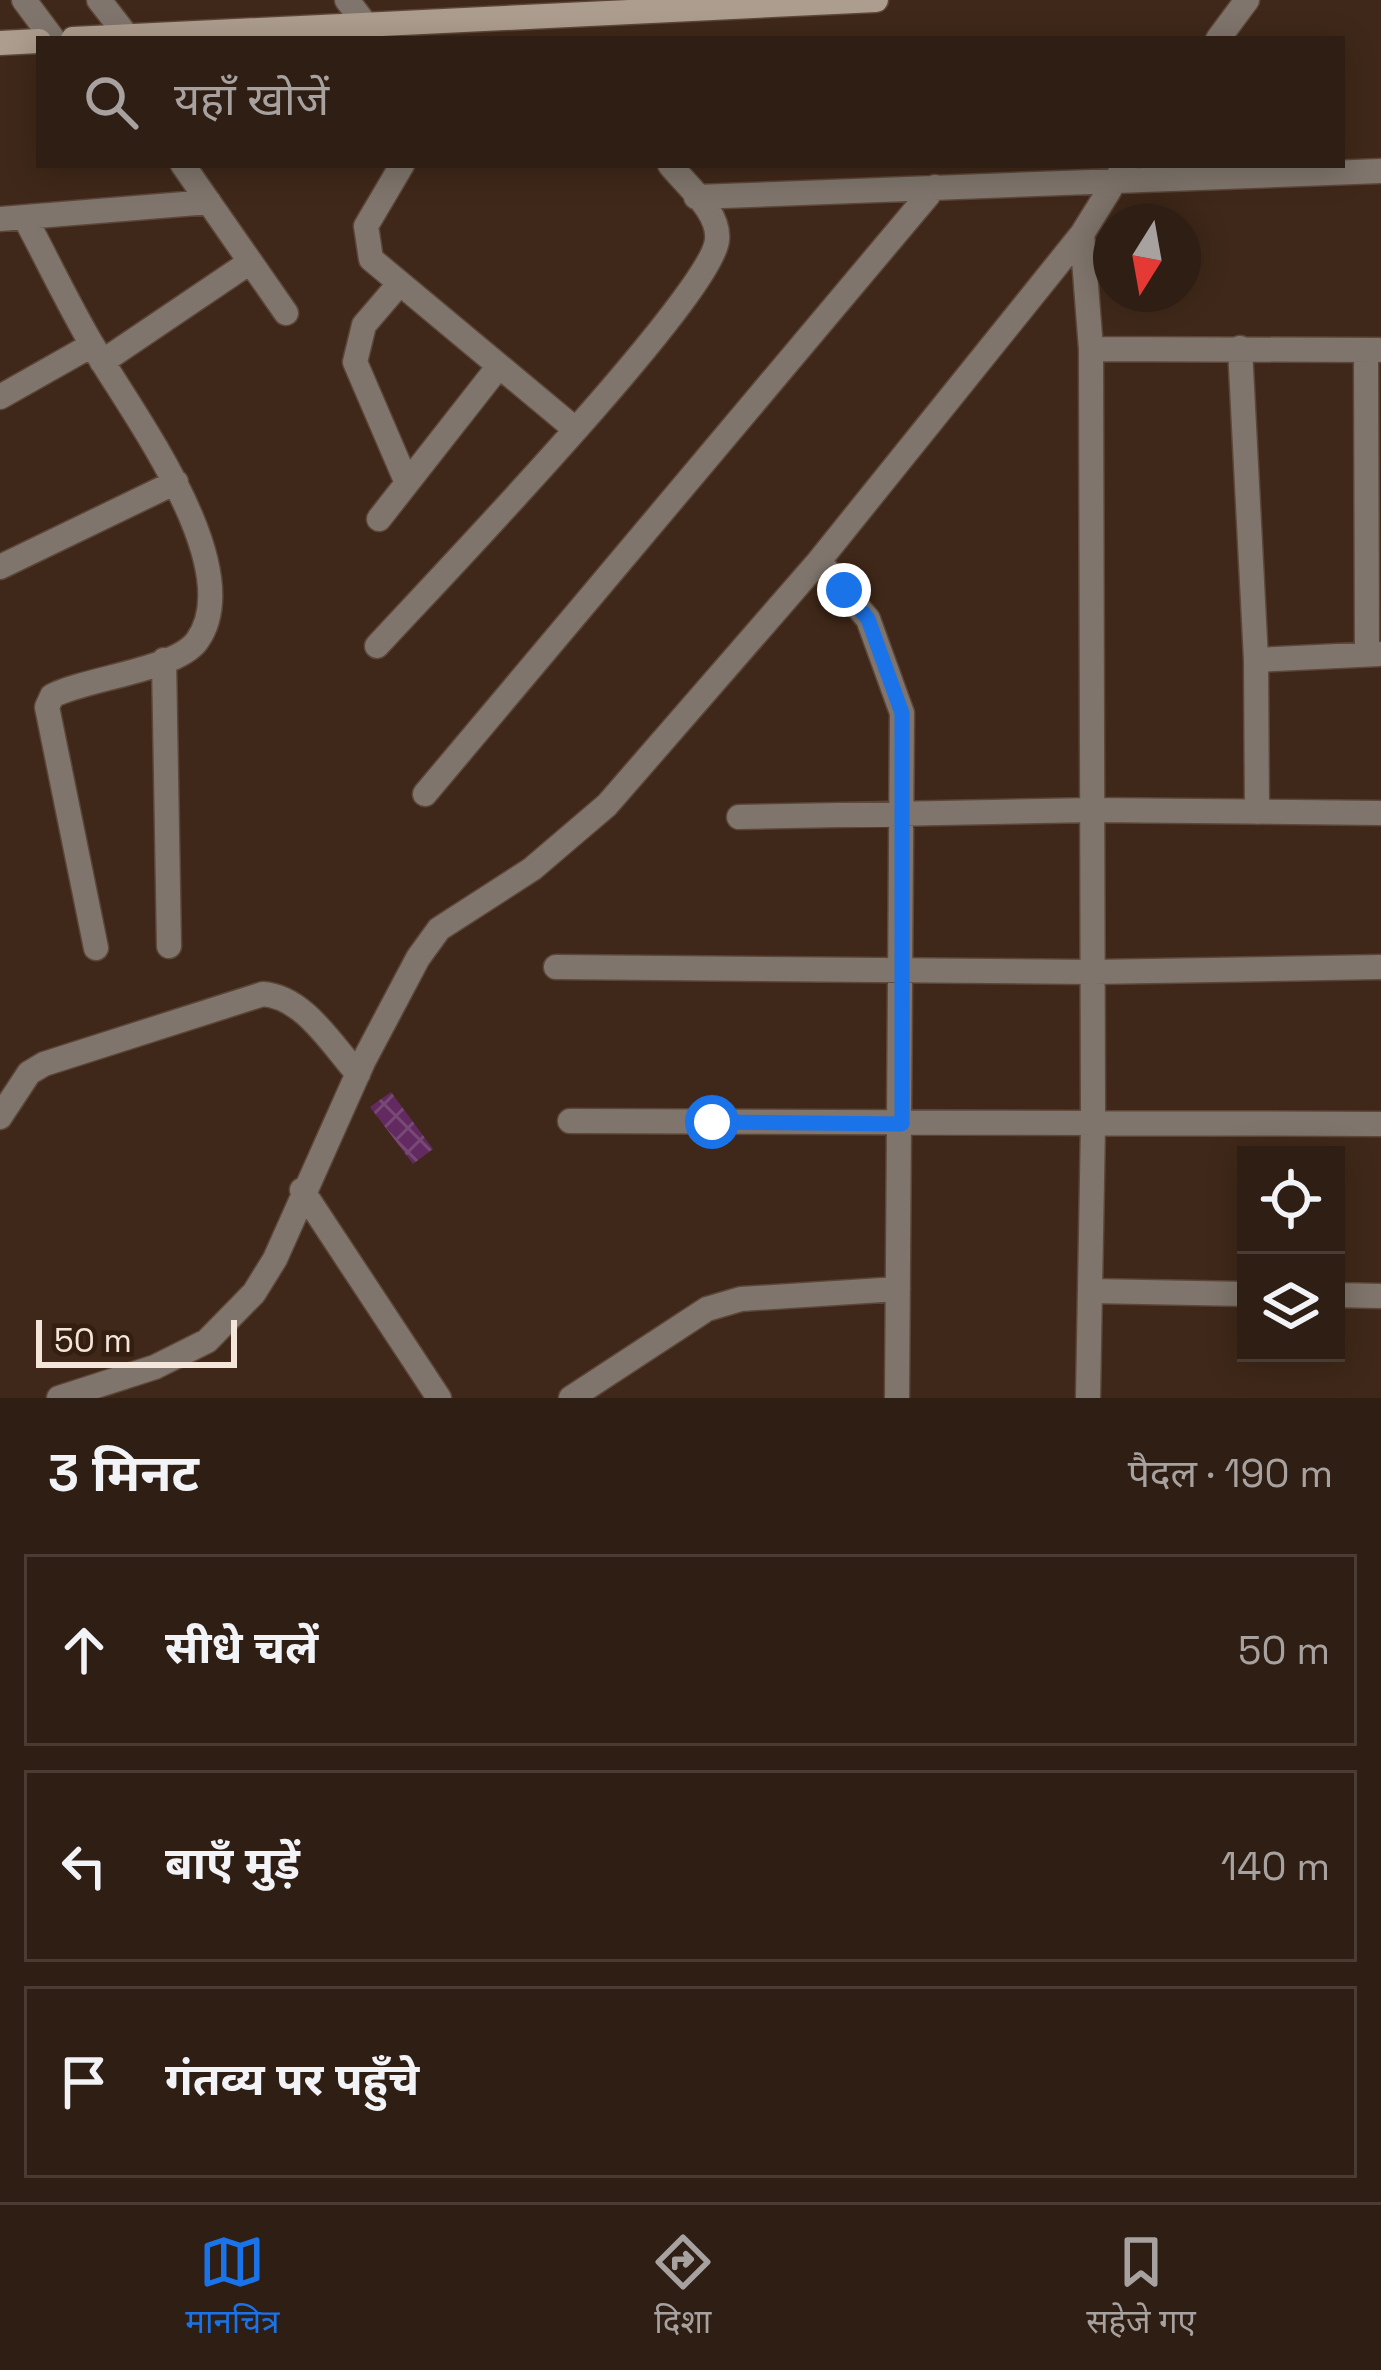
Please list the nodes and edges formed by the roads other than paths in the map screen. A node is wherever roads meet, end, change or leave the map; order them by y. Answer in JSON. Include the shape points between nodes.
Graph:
{"nodes":[{"id":1,"x":24,"y":0,"type":"edge"},
{"id":2,"x":99,"y":0,"type":"edge"},
{"id":3,"x":347,"y":0,"type":"edge"},
{"id":4,"x":876,"y":0,"type":"edge"},
{"id":5,"x":1246,"y":0,"type":"edge"},
{"id":6,"x":820,"y":1,"type":"edge"},
{"id":7,"x":366,"y":25,"type":"junction"},
{"id":8,"x":542,"y":28,"type":"edge"},
{"id":9,"x":50,"y":36,"type":"edge"},
{"id":10,"x":127,"y":36,"type":"edge"},
{"id":11,"x":1220,"y":36,"type":"edge"},
{"id":12,"x":36,"y":41,"type":"edge"},
{"id":13,"x":0,"y":43,"type":"edge"},
{"id":14,"x":186,"y":168,"type":"edge"},
{"id":15,"x":400,"y":168,"type":"edge"},
{"id":16,"x":672,"y":168,"type":"edge"},
{"id":17,"x":1381,"y":171,"type":"edge"},
{"id":18,"x":1119,"y":172,"type":"edge"},
{"id":19,"x":934,"y":187,"type":"junction"},
{"id":20,"x":696,"y":197,"type":"junction"},
{"id":21,"x":209,"y":202,"type":"junction"},
{"id":22,"x":12,"y":219,"type":"edge"},
{"id":23,"x":1082,"y":234,"type":"junction"},
{"id":24,"x":250,"y":262,"type":"junction"},
{"id":25,"x":400,"y":284,"type":"junction"},
{"id":26,"x":286,"y":313,"type":"dead end"},
{"id":27,"x":1240,"y":348,"type":"junction"},
{"id":28,"x":1091,"y":349,"type":"junction"},
{"id":29,"x":1374,"y":350,"type":"edge"},
{"id":30,"x":97,"y":354,"type":"junction"},
{"id":31,"x":499,"y":366,"type":"junction"},
{"id":32,"x":0,"y":396,"type":"edge"},
{"id":33,"x":575,"y":430,"type":"junction"},
{"id":34,"x":176,"y":482,"type":"junction"},
{"id":35,"x":407,"y":483,"type":"junction"},
{"id":36,"x":1374,"y":502,"type":"edge"},
{"id":37,"x":379,"y":519,"type":"dead end"},
{"id":38,"x":819,"y":561,"type":"junction"},
{"id":39,"x":0,"y":567,"type":"edge"},
{"id":40,"x":377,"y":646,"type":"dead end"},
{"id":41,"x":1374,"y":654,"type":"edge"},
{"id":42,"x":164,"y":660,"type":"junction"},
{"id":43,"x":1256,"y":660,"type":"junction"},
{"id":44,"x":425,"y":794,"type":"dead end"},
{"id":45,"x":1092,"y":810,"type":"junction"},
{"id":46,"x":1257,"y":812,"type":"junction"},
{"id":47,"x":1381,"y":813,"type":"edge"},
{"id":48,"x":902,"y":815,"type":"junction"},
{"id":49,"x":739,"y":817,"type":"dead end"},
{"id":50,"x":169,"y":946,"type":"dead end"},
{"id":51,"x":96,"y":948,"type":"dead end"},
{"id":52,"x":1381,"y":967,"type":"edge"},
{"id":53,"x":556,"y":968,"type":"dead end"},
{"id":54,"x":902,"y":971,"type":"junction"},
{"id":55,"x":1092,"y":972,"type":"junction"},
{"id":56,"x":358,"y":1074,"type":"junction"},
{"id":57,"x":0,"y":1117,"type":"edge"},
{"id":58,"x":570,"y":1121,"type":"dead end"},
{"id":59,"x":902,"y":1124,"type":"junction"},
{"id":60,"x":1381,"y":1124,"type":"edge"},
{"id":61,"x":1093,"y":1125,"type":"junction"},
{"id":62,"x":302,"y":1190,"type":"junction"},
{"id":63,"x":898,"y":1289,"type":"junction"},
{"id":64,"x":1091,"y":1291,"type":"junction"},
{"id":65,"x":1237,"y":1294,"type":"edge"},
{"id":66,"x":1345,"y":1295,"type":"edge"},
{"id":67,"x":1381,"y":1296,"type":"edge"},
{"id":68,"x":58,"y":1398,"type":"edge"},
{"id":69,"x":439,"y":1398,"type":"edge"},
{"id":70,"x":571,"y":1398,"type":"edge"},
{"id":71,"x":897,"y":1398,"type":"edge"},
{"id":72,"x":1088,"y":1398,"type":"edge"}],
"edges":[{"from":1,"to":9,"type":"street"},
{"from":2,"to":10,"type":"street"},
{"from":3,"to":7,"type":"street"},
{"from":4,"to":6,"type":"street"},
{"from":5,"to":11,"type":"street"},
{"from":6,"to":8,"type":"street"},
{"from":7,"to":8,"type":"street"},
{"from":7,"to":10,"type":"street"},
{"from":12,"to":13,"type":"street"},
{"from":14,"to":21,"type":"street"},
{"from":15,"to":25,"type":"street","via":[[366,226],[365,244]]},
{"from":16,"to":20,"type":"street"},
{"from":17,"to":18,"type":"street"},
{"from":18,"to":19,"type":"street"},
{"from":18,"to":23,"type":"street"},
{"from":19,"to":20,"type":"street"},
{"from":19,"to":44,"type":"street"},
{"from":20,"to":33,"type":"street","via":[[718,232],[708,267]]},
{"from":21,"to":22,"type":"street"},
{"from":21,"to":24,"type":"street"},
{"from":22,"to":30,"type":"street"},
{"from":23,"to":28,"type":"street"},
{"from":23,"to":38,"type":"street"},
{"from":24,"to":26,"type":"street"},
{"from":24,"to":30,"type":"street"},
{"from":25,"to":31,"type":"street"},
{"from":25,"to":35,"type":"street","via":[[364,325],[355,362]]},
{"from":27,"to":28,"type":"street"},
{"from":27,"to":29,"type":"street"},
{"from":27,"to":43,"type":"street"},
{"from":28,"to":45,"type":"street"},
{"from":29,"to":36,"type":"street"},
{"from":30,"to":32,"type":"street"},
{"from":30,"to":34,"type":"street"},
{"from":31,"to":33,"type":"street"},
{"from":31,"to":35,"type":"street"},
{"from":33,"to":40,"type":"street"},
{"from":34,"to":39,"type":"street"},
{"from":34,"to":42,"type":"street","via":[[198,530],[207,599],[197,641]]},
{"from":35,"to":37,"type":"street"},
{"from":36,"to":41,"type":"street"},
{"from":38,"to":48,"type":"street","via":[[868,619],[891,670],[902,713]]},
{"from":38,"to":56,"type":"street","via":[[607,806],[532,869],[440,929]]},
{"from":41,"to":43,"type":"street"},
{"from":42,"to":50,"type":"street"},
{"from":42,"to":51,"type":"street","via":[[68,688],[47,707]]},
{"from":43,"to":46,"type":"street"},
{"from":45,"to":46,"type":"street"},
{"from":45,"to":48,"type":"street"},
{"from":45,"to":55,"type":"street"},
{"from":46,"to":47,"type":"street"},
{"from":48,"to":49,"type":"street"},
{"from":48,"to":54,"type":"street"},
{"from":52,"to":55,"type":"street"},
{"from":53,"to":54,"type":"street"},
{"from":54,"to":55,"type":"street"},
{"from":54,"to":59,"type":"street"},
{"from":55,"to":61,"type":"street"},
{"from":56,"to":57,"type":"street","via":[[297,1006],[263,994],[44,1064]]},
{"from":56,"to":62,"type":"street"},
{"from":58,"to":59,"type":"street"},
{"from":59,"to":61,"type":"street"},
{"from":59,"to":63,"type":"street"},
{"from":60,"to":61,"type":"street"},
{"from":61,"to":64,"type":"street"},
{"from":62,"to":68,"type":"street","via":[[254,1293],[207,1341]]},
{"from":62,"to":69,"type":"street"},
{"from":63,"to":70,"type":"street","via":[[741,1299],[706,1309]]},
{"from":63,"to":71,"type":"street"},
{"from":64,"to":65,"type":"street"},
{"from":64,"to":72,"type":"street"},
{"from":66,"to":67,"type":"street"}]}
